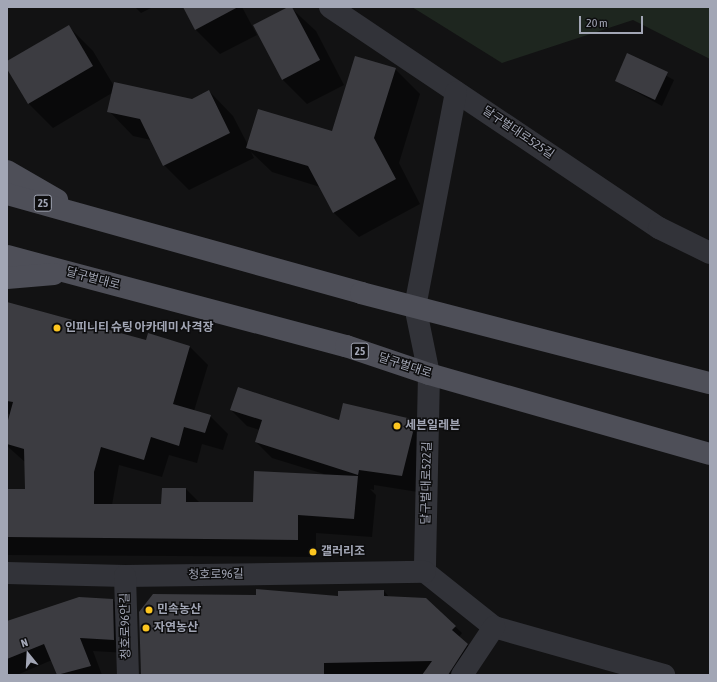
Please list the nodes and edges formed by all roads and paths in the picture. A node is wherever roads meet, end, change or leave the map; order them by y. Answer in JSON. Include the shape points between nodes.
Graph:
{"nodes":[{"id":1,"x":330,"y":7,"type":"edge"},
{"id":2,"x":456,"y":92,"type":"junction"},
{"id":3,"x":7,"y":171,"type":"edge"},
{"id":4,"x":7,"y":194,"type":"edge"},
{"id":5,"x":78,"y":212,"type":"junction"},
{"id":6,"x":710,"y":254,"type":"edge"},
{"id":7,"x":7,"y":256,"type":"edge"},
{"id":8,"x":71,"y":273,"type":"junction"},
{"id":9,"x":7,"y":278,"type":"edge"},
{"id":10,"x":415,"y":306,"type":"junction"},
{"id":11,"x":429,"y":374,"type":"junction"},
{"id":12,"x":710,"y":383,"type":"edge"},
{"id":13,"x":710,"y":454,"type":"edge"},
{"id":14,"x":425,"y":572,"type":"junction"},
{"id":15,"x":7,"y":573,"type":"edge"},
{"id":16,"x":125,"y":576,"type":"junction"},
{"id":17,"x":494,"y":627,"type":"junction"},
{"id":18,"x":128,"y":675,"type":"edge"},
{"id":19,"x":462,"y":675,"type":"edge"},
{"id":20,"x":664,"y":675,"type":"edge"}],
"edges":[{"from":1,"to":2,"type":"street","name":"달구벌대로525길"},
{"from":2,"to":6,"type":"street","name":"달구벌대로525길","via":[[659,228]]},
{"from":2,"to":10,"type":"street"},
{"from":3,"to":5,"type":"main road"},
{"from":4,"to":5,"type":"main road","number":"25"},
{"from":5,"to":10,"type":"main road","number":"25"},
{"from":7,"to":8,"type":"main road","name":"달구벌대로","number":"25"},
{"from":8,"to":9,"type":"main road"},
{"from":8,"to":11,"type":"main road","name":"달구벌대로","number":"25","via":[[346,346]]},
{"from":10,"to":11,"type":"street","name":"달구벌대로522길"},
{"from":10,"to":12,"type":"main road","number":"25"},
{"from":11,"to":13,"type":"main road","name":"달구벌대로","number":"25"},
{"from":11,"to":14,"type":"street","name":"달구벌대로522길"},
{"from":14,"to":16,"type":"street","name":"청호로96길"},
{"from":14,"to":17,"type":"street"},
{"from":15,"to":16,"type":"street","name":"청호로96길"},
{"from":16,"to":18,"type":"street","name":"청호로96안길"},
{"from":17,"to":19,"type":"street"},
{"from":17,"to":20,"type":"street"}]}
